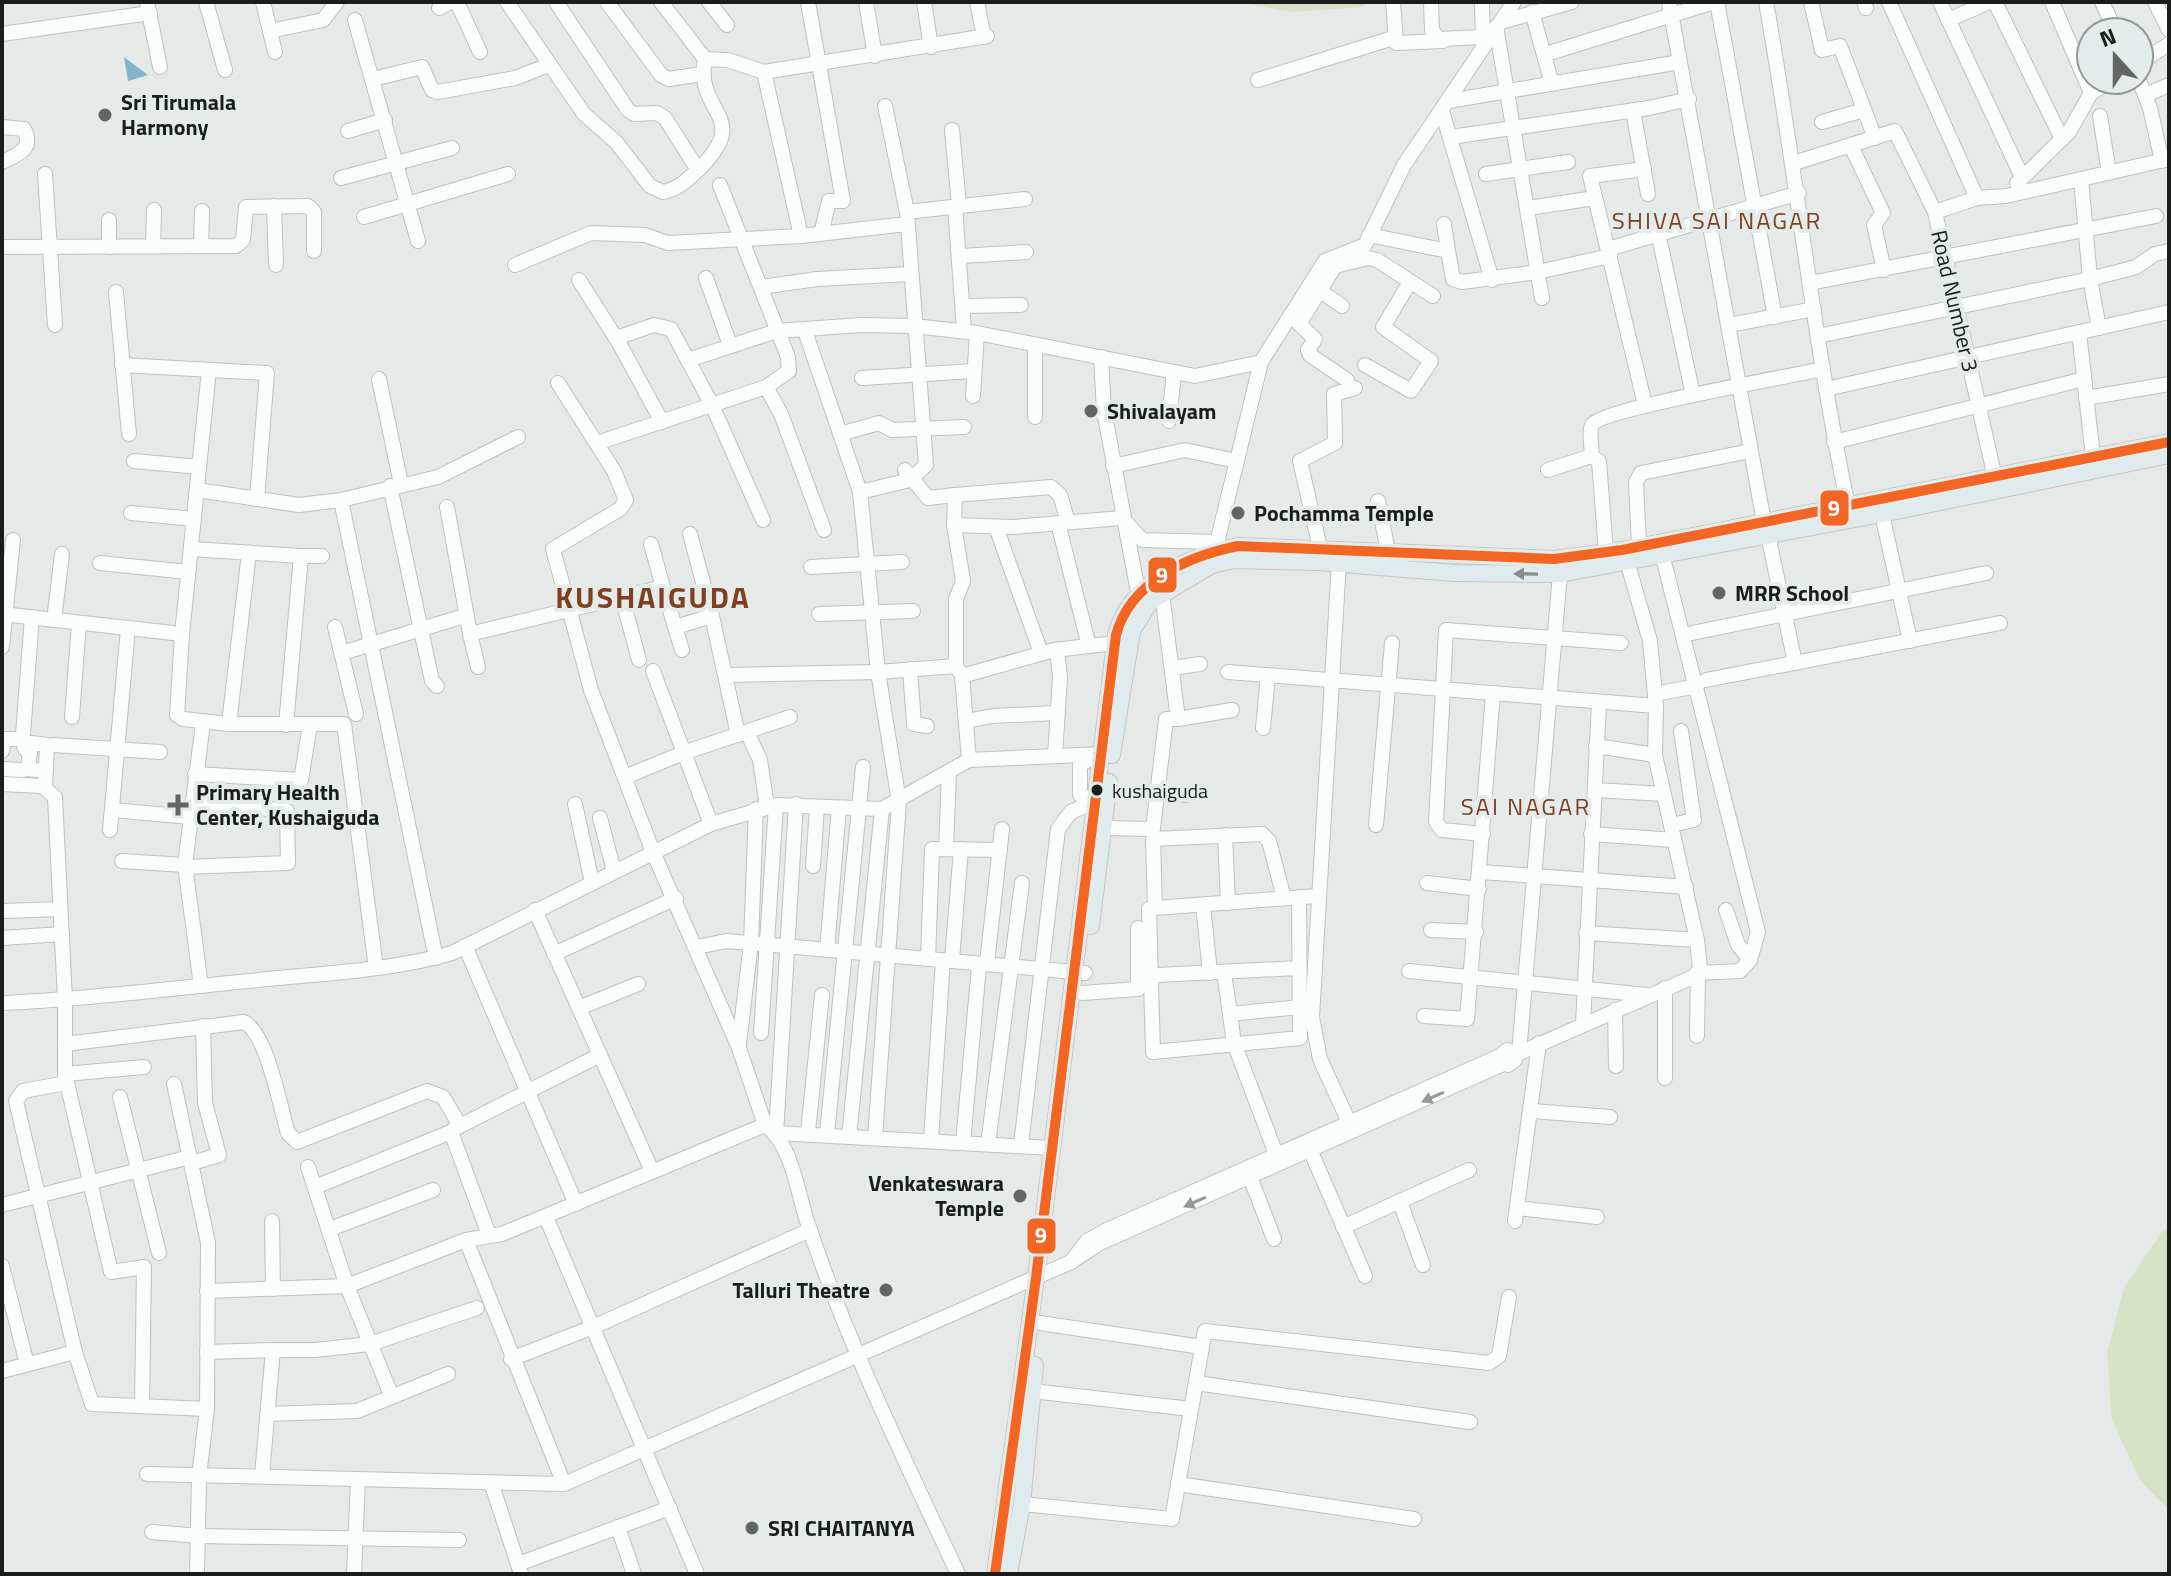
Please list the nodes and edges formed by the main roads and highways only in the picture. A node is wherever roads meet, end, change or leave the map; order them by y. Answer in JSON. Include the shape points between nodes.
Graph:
{"nodes":[{"id":1,"x":2169,"y":442,"type":"edge"},
{"id":2,"x":2169,"y":455,"type":"edge"},
{"id":3,"x":1952,"y":493,"type":"junction"},
{"id":4,"x":1766,"y":529,"type":"junction"},
{"id":5,"x":1214,"y":553,"type":"junction"},
{"id":6,"x":1080,"y":972,"type":"junction"},
{"id":7,"x":1041,"y":1276,"type":"junction"},
{"id":8,"x":995,"y":1574,"type":"edge"},
{"id":9,"x":1009,"y":1574,"type":"edge"}],
"edges":[{"from":1,"to":3,"type":"main road","via":[[1995,478]]},
{"from":2,"to":3,"type":"main road"},
{"from":3,"to":4,"type":"main road","via":[[1848,506]]},
{"from":3,"to":4,"type":"main road","via":[[1882,514]]},
{"from":4,"to":5,"type":"main road","via":[[1554,559],[1238,546]]},
{"from":4,"to":5,"type":"main road","one_way":true,"via":[[1560,574],[1233,560]]},
{"from":5,"to":6,"type":"main road","via":[[1144,608],[1132,631]]},
{"from":5,"to":6,"type":"main road","via":[[1198,556],[1138,592],[1123,613],[1096,801]]},
{"from":6,"to":7,"type":"main road","via":[[1052,1148]]},
{"from":6,"to":7,"type":"main road","via":[[1082,993]]},
{"from":7,"to":8,"type":"main road"},
{"from":7,"to":9,"type":"main road","via":[[1022,1504]]}]}
